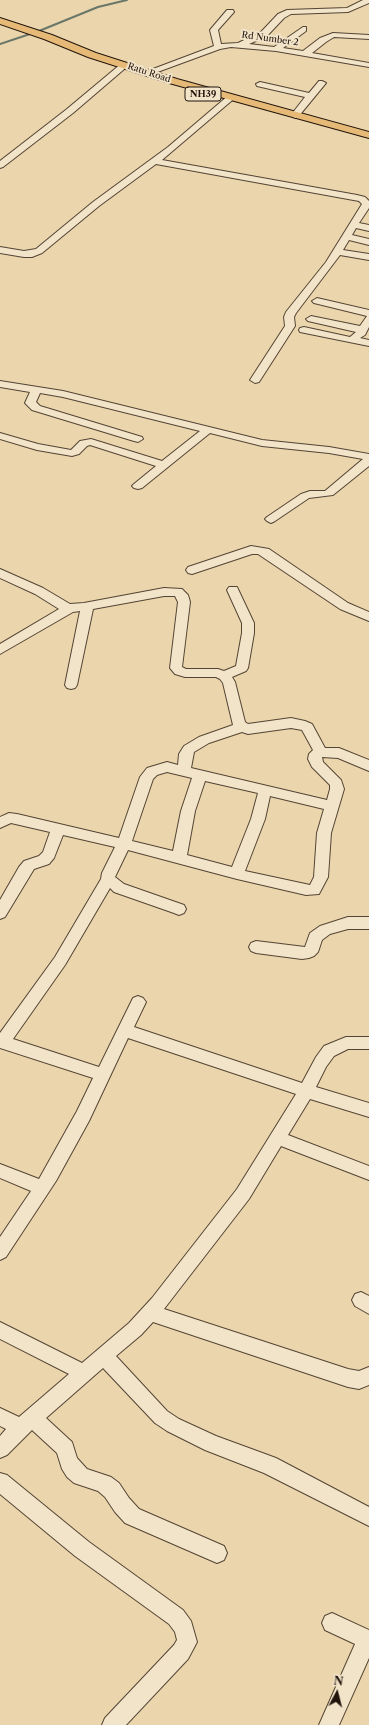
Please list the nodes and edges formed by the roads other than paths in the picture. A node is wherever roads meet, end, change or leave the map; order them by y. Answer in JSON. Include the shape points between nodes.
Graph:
{"nodes":[{"id":1,"x":368,"y":1,"type":"edge"},
{"id":2,"x":230,"y":12,"type":"dead end"},
{"id":3,"x":0,"y":21,"type":"edge"},
{"id":4,"x":0,"y":27,"type":"edge"},
{"id":5,"x":303,"y":29,"type":"dead end"},
{"id":6,"x":19,"y":31,"type":"junction"},
{"id":7,"x":369,"y":37,"type":"edge"},
{"id":8,"x":242,"y":45,"type":"junction"},
{"id":9,"x":218,"y":46,"type":"junction"},
{"id":10,"x":276,"y":49,"type":"junction"},
{"id":11,"x":305,"y":54,"type":"junction"},
{"id":12,"x":369,"y":65,"type":"edge"},
{"id":13,"x":122,"y":67,"type":"junction"},
{"id":14,"x":149,"y":72,"type":"junction"},
{"id":15,"x":322,"y":83,"type":"dead end"},
{"id":16,"x":260,"y":84,"type":"dead end"},
{"id":17,"x":310,"y":96,"type":"junction"},
{"id":18,"x":230,"y":99,"type":"junction"},
{"id":19,"x":295,"y":115,"type":"junction"},
{"id":20,"x":369,"y":135,"type":"edge"},
{"id":21,"x":369,"y":140,"type":"edge"},
{"id":22,"x":154,"y":161,"type":"junction"},
{"id":23,"x":0,"y":165,"type":"edge"},
{"id":24,"x":354,"y":225,"type":"junction"},
{"id":25,"x":369,"y":228,"type":"edge"},
{"id":26,"x":346,"y":238,"type":"junction"},
{"id":27,"x":369,"y":242,"type":"edge"},
{"id":28,"x":0,"y":250,"type":"edge"},
{"id":29,"x":337,"y":252,"type":"junction"},
{"id":30,"x":369,"y":257,"type":"edge"},
{"id":31,"x":318,"y":301,"type":"dead end"},
{"id":32,"x":369,"y":312,"type":"edge"},
{"id":33,"x":369,"y":318,"type":"edge"},
{"id":34,"x":311,"y":319,"type":"dead end"},
{"id":35,"x":304,"y":330,"type":"dead end"},
{"id":36,"x":362,"y":330,"type":"junction"},
{"id":37,"x":352,"y":340,"type":"junction"},
{"id":38,"x":369,"y":343,"type":"edge"},
{"id":39,"x":255,"y":380,"type":"dead end"},
{"id":40,"x":3,"y":387,"type":"edge"},
{"id":41,"x":36,"y":390,"type":"junction"},
{"id":42,"x":208,"y":430,"type":"junction"},
{"id":43,"x":0,"y":436,"type":"edge"},
{"id":44,"x":138,"y":440,"type":"dead end"},
{"id":45,"x":369,"y":446,"type":"edge"},
{"id":46,"x":367,"y":458,"type":"edge"},
{"id":47,"x":164,"y":465,"type":"junction"},
{"id":48,"x":138,"y":486,"type":"dead end"},
{"id":49,"x":271,"y":519,"type":"dead end"},
{"id":50,"x":192,"y":570,"type":"dead end"},
{"id":51,"x":0,"y":573,"type":"edge"},
{"id":52,"x":233,"y":590,"type":"dead end"},
{"id":53,"x":87,"y":607,"type":"junction"},
{"id":54,"x":70,"y":608,"type":"junction"},
{"id":55,"x":369,"y":617,"type":"edge"},
{"id":56,"x":0,"y":650,"type":"edge"},
{"id":57,"x":224,"y":676,"type":"junction"},
{"id":58,"x":71,"y":685,"type":"dead end"},
{"id":59,"x":242,"y":727,"type":"junction"},
{"id":60,"x":320,"y":752,"type":"junction"},
{"id":61,"x":369,"y":766,"type":"edge"},
{"id":62,"x":184,"y":771,"type":"junction"},
{"id":63,"x":200,"y":775,"type":"junction"},
{"id":64,"x":265,"y":791,"type":"junction"},
{"id":65,"x":332,"y":806,"type":"junction"},
{"id":66,"x":0,"y":823,"type":"edge"},
{"id":67,"x":58,"y":829,"type":"junction"},
{"id":68,"x":124,"y":844,"type":"junction"},
{"id":69,"x":179,"y":858,"type":"junction"},
{"id":70,"x":237,"y":874,"type":"junction"},
{"id":71,"x":108,"y":879,"type":"junction"},
{"id":72,"x":179,"y":909,"type":"dead end"},
{"id":73,"x":0,"y":913,"type":"edge"},
{"id":74,"x":369,"y":923,"type":"edge"},
{"id":75,"x":256,"y":947,"type":"dead end"},
{"id":76,"x":138,"y":1002,"type":"dead end"},
{"id":77,"x":124,"y":1030,"type":"junction"},
{"id":78,"x":1,"y":1042,"type":"edge"},
{"id":79,"x":369,"y":1043,"type":"edge"},
{"id":80,"x":103,"y":1074,"type":"junction"},
{"id":81,"x":306,"y":1091,"type":"junction"},
{"id":82,"x":369,"y":1110,"type":"edge"},
{"id":83,"x":278,"y":1138,"type":"junction"},
{"id":84,"x":0,"y":1171,"type":"edge"},
{"id":85,"x":369,"y":1173,"type":"edge"},
{"id":86,"x":42,"y":1188,"type":"junction"},
{"id":87,"x":0,"y":1252,"type":"edge"},
{"id":88,"x":150,"y":1313,"type":"junction"},
{"id":89,"x":0,"y":1330,"type":"edge"},
{"id":90,"x":104,"y":1356,"type":"junction"},
{"id":91,"x":84,"y":1373,"type":"junction"},
{"id":92,"x":369,"y":1376,"type":"edge"},
{"id":93,"x":0,"y":1417,"type":"edge"},
{"id":94,"x":26,"y":1422,"type":"junction"},
{"id":95,"x":0,"y":1449,"type":"edge"},
{"id":96,"x":0,"y":1482,"type":"edge"},
{"id":97,"x":369,"y":1517,"type":"edge"},
{"id":98,"x":217,"y":1553,"type":"dead end"},
{"id":99,"x":332,"y":1623,"type":"dead end"},
{"id":100,"x":368,"y":1640,"type":"edge"},
{"id":101,"x":112,"y":1725,"type":"edge"},
{"id":102,"x":329,"y":1725,"type":"edge"}],
"edges":[{"from":1,"to":8,"type":"street","via":[[348,10],[290,12],[281,16],[264,34]]},
{"from":2,"to":9,"type":"street","via":[[214,30]]},
{"from":3,"to":6,"type":"main road","name":"Ratu Road"},
{"from":4,"to":6,"type":"main road","name":"Ratu Road"},
{"from":5,"to":10,"type":"street"},
{"from":6,"to":13,"type":"main road","name":"Ratu Road","number":"NH39"},
{"from":7,"to":11,"type":"street","via":[[333,35]]},
{"from":8,"to":9,"type":"street","name":"Rd Number 2"},
{"from":8,"to":10,"type":"street","name":"Rd Number 2"},
{"from":9,"to":14,"type":"street","name":"Rd Number 2"},
{"from":10,"to":11,"type":"street","name":"Rd Number 2"},
{"from":11,"to":12,"type":"street","name":"Rd Number 2"},
{"from":13,"to":14,"type":"main road","name":"Ratu Road"},
{"from":13,"to":18,"type":"main road","name":"Ratu Road","number":"NH39"},
{"from":13,"to":23,"type":"street"},
{"from":14,"to":18,"type":"main road","name":"Ratu Road"},
{"from":15,"to":17,"type":"street"},
{"from":16,"to":17,"type":"street"},
{"from":17,"to":19,"type":"street"},
{"from":18,"to":19,"type":"main road","name":"Ratu Road"},
{"from":18,"to":21,"type":"main road","name":"Ratu Road","number":"NH39"},
{"from":18,"to":22,"type":"street"},
{"from":19,"to":20,"type":"main road","name":"Ratu Road"},
{"from":22,"to":24,"type":"street","via":[[357,198],[367,204]]},
{"from":22,"to":28,"type":"street","via":[[39,251],[24,254]]},
{"from":24,"to":25,"type":"street"},
{"from":24,"to":26,"type":"street"},
{"from":26,"to":27,"type":"street"},
{"from":26,"to":29,"type":"street"},
{"from":29,"to":30,"type":"street"},
{"from":29,"to":39,"type":"street","via":[[291,312],[290,326]]},
{"from":31,"to":32,"type":"street"},
{"from":33,"to":36,"type":"street"},
{"from":34,"to":36,"type":"street"},
{"from":35,"to":37,"type":"street"},
{"from":36,"to":37,"type":"street"},
{"from":37,"to":38,"type":"street"},
{"from":40,"to":41,"type":"street"},
{"from":41,"to":42,"type":"street","via":[[63,394]]},
{"from":41,"to":44,"type":"street","via":[[30,403],[36,408]]},
{"from":42,"to":46,"type":"street","via":[[262,443],[329,450]]},
{"from":42,"to":47,"type":"street"},
{"from":43,"to":47,"type":"street","via":[[67,453],[75,452],[84,443],[91,442]]},
{"from":45,"to":46,"type":"street"},
{"from":46,"to":49,"type":"street","via":[[330,493],[305,496]]},
{"from":47,"to":48,"type":"street"},
{"from":50,"to":55,"type":"street","via":[[251,550],[258,550],[265,552],[344,606]]},
{"from":51,"to":54,"type":"street"},
{"from":52,"to":57,"type":"street","via":[[248,623],[248,633],[242,668]]},
{"from":53,"to":54,"type":"street"},
{"from":53,"to":57,"type":"street","via":[[164,592],[178,592],[184,602],[176,668],[185,673],[218,673]]},
{"from":53,"to":58,"type":"street"},
{"from":54,"to":56,"type":"street"},
{"from":57,"to":59,"type":"street","via":[[229,682],[238,724]]},
{"from":59,"to":60,"type":"street","via":[[248,729],[300,724],[307,727]]},
{"from":59,"to":62,"type":"street","via":[[204,740],[189,749]]},
{"from":60,"to":61,"type":"street","via":[[339,753]]},
{"from":60,"to":65,"type":"street","via":[[316,754],[317,764],[336,783],[337,789]]},
{"from":62,"to":63,"type":"street"},
{"from":62,"to":68,"type":"street","via":[[167,767],[152,771],[147,776]]},
{"from":63,"to":64,"type":"street"},
{"from":63,"to":69,"type":"street","via":[[188,811]]},
{"from":64,"to":65,"type":"street"},
{"from":64,"to":70,"type":"street","via":[[258,819]]},
{"from":65,"to":70,"type":"street","via":[[324,833],[321,877],[314,890]]},
{"from":66,"to":67,"type":"street","via":[[9,818]]},
{"from":67,"to":68,"type":"street"},
{"from":67,"to":73,"type":"street","via":[[49,854],[42,864],[29,865],[24,871]]},
{"from":68,"to":69,"type":"street"},
{"from":68,"to":71,"type":"street"},
{"from":69,"to":70,"type":"street"},
{"from":71,"to":72,"type":"street","via":[[119,888]]},
{"from":71,"to":78,"type":"street","via":[[60,961]]},
{"from":74,"to":75,"type":"street","via":[[348,923],[325,930],[315,937],[310,952]]},
{"from":76,"to":77,"type":"street"},
{"from":77,"to":80,"type":"street"},
{"from":77,"to":81,"type":"street"},
{"from":78,"to":80,"type":"street"},
{"from":79,"to":81,"type":"street","via":[[346,1043],[330,1050]]},
{"from":80,"to":86,"type":"street","via":[[83,1116]]},
{"from":81,"to":82,"type":"street"},
{"from":81,"to":83,"type":"street"},
{"from":83,"to":85,"type":"street"},
{"from":83,"to":88,"type":"street","via":[[243,1194]]},
{"from":84,"to":86,"type":"street"},
{"from":86,"to":87,"type":"street"},
{"from":88,"to":90,"type":"street"},
{"from":88,"to":92,"type":"street","via":[[348,1378],[359,1380]]},
{"from":89,"to":91,"type":"street"},
{"from":90,"to":91,"type":"street"},
{"from":90,"to":97,"type":"street","via":[[161,1417],[172,1425],[212,1444],[270,1465]]},
{"from":91,"to":94,"type":"street"},
{"from":93,"to":94,"type":"street"},
{"from":94,"to":95,"type":"street"},
{"from":94,"to":98,"type":"street","via":[[57,1439],[65,1448],[74,1470],[81,1476],[108,1487],[132,1516]]},
{"from":96,"to":101,"type":"street","via":[[82,1549],[176,1617],[184,1628],[187,1642],[181,1652]]},
{"from":99,"to":100,"type":"street"},
{"from":100,"to":102,"type":"street"}]}
